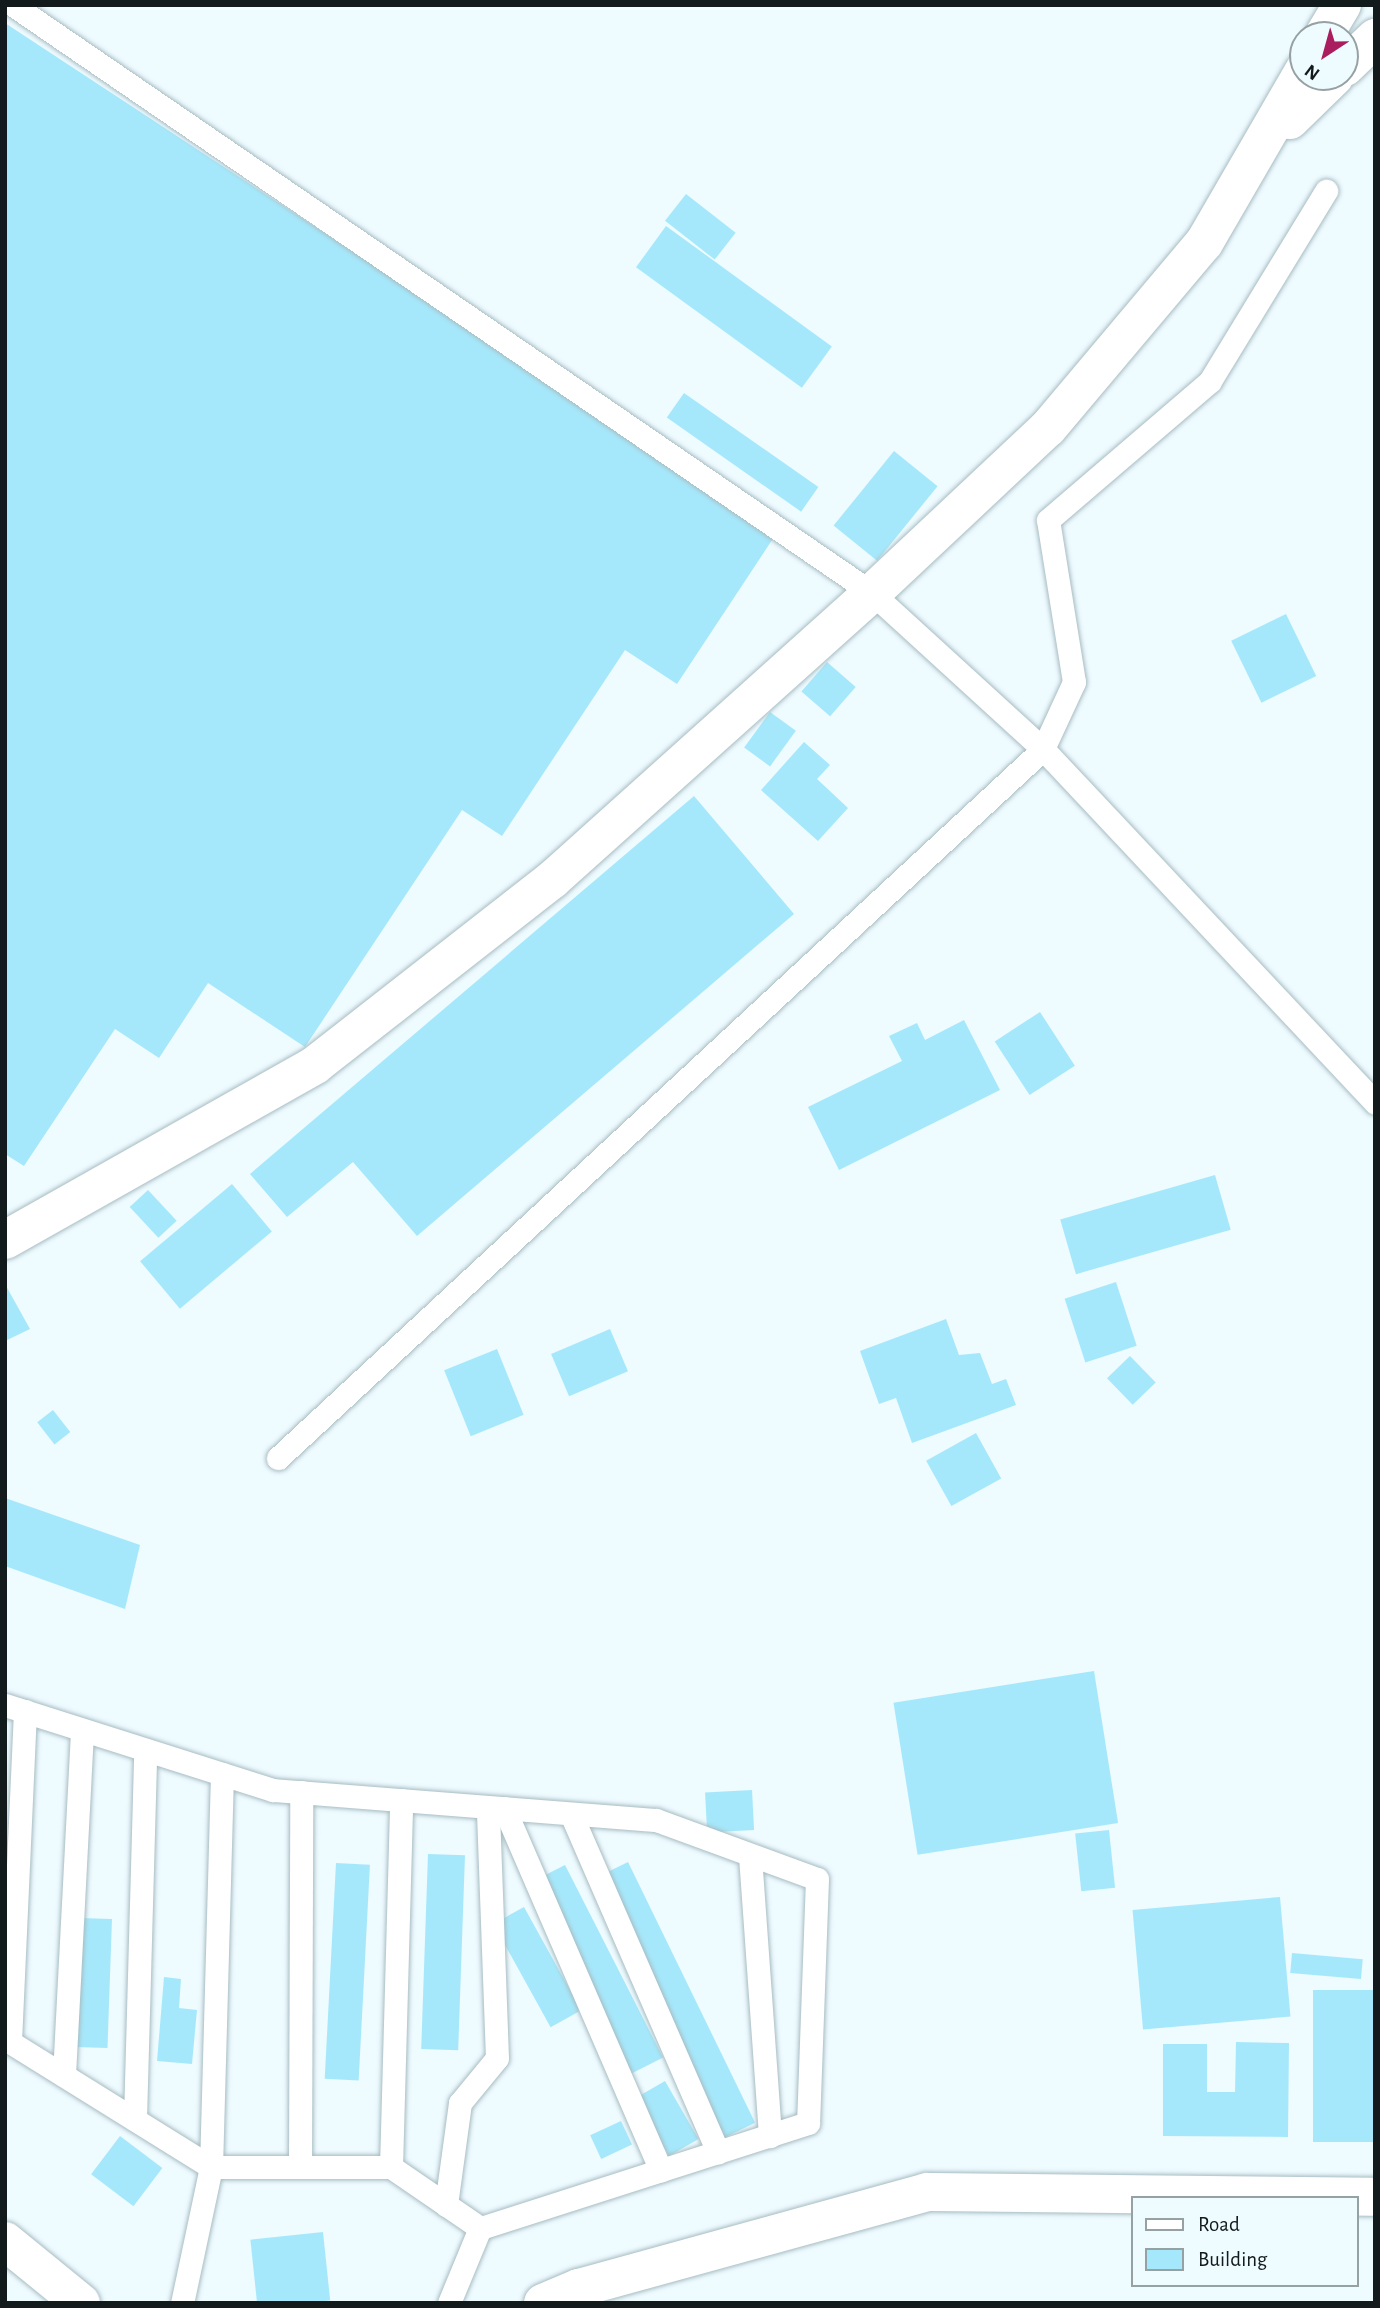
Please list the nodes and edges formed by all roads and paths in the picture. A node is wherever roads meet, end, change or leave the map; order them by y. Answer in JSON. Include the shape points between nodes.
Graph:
{"nodes":[{"id":1,"x":13,"y":5,"type":"edge"},
{"id":2,"x":1342,"y":5,"type":"edge"},
{"id":3,"x":1333,"y":21,"type":"edge"},
{"id":4,"x":1375,"y":38,"type":"edge"},
{"id":5,"x":1359,"y":53,"type":"edge"},
{"id":6,"x":1292,"y":91,"type":"edge"},
{"id":7,"x":1319,"y":91,"type":"edge"},
{"id":8,"x":1258,"y":150,"type":"junction"},
{"id":9,"x":1326,"y":191,"type":"dead end"},
{"id":10,"x":872,"y":593,"type":"junction"},
{"id":11,"x":1043,"y":749,"type":"junction"},
{"id":12,"x":1375,"y":1102,"type":"edge"},
{"id":13,"x":5,"y":1240,"type":"edge"},
{"id":14,"x":278,"y":1458,"type":"dead end"},
{"id":15,"x":15,"y":1708,"type":"edge"},
{"id":16,"x":82,"y":1730,"type":"junction"},
{"id":17,"x":145,"y":1749,"type":"junction"},
{"id":18,"x":222,"y":1774,"type":"junction"},
{"id":19,"x":301,"y":1792,"type":"junction"},
{"id":20,"x":401,"y":1800,"type":"junction"},
{"id":21,"x":496,"y":1807,"type":"junction"},
{"id":22,"x":571,"y":1814,"type":"junction"},
{"id":23,"x":750,"y":1856,"type":"junction"},
{"id":24,"x":64,"y":2075,"type":"junction"},
{"id":25,"x":135,"y":2119,"type":"junction"},
{"id":26,"x":770,"y":2136,"type":"junction"},
{"id":27,"x":718,"y":2152,"type":"junction"},
{"id":28,"x":211,"y":2167,"type":"junction"},
{"id":29,"x":300,"y":2167,"type":"junction"},
{"id":30,"x":391,"y":2167,"type":"junction"},
{"id":31,"x":661,"y":2170,"type":"junction"},
{"id":32,"x":1285,"y":2196,"type":"edge"},
{"id":33,"x":446,"y":2205,"type":"junction"},
{"id":34,"x":480,"y":2228,"type":"junction"},
{"id":35,"x":5,"y":2241,"type":"edge"},
{"id":36,"x":81,"y":2303,"type":"edge"},
{"id":37,"x":182,"y":2303,"type":"edge"},
{"id":38,"x":449,"y":2303,"type":"edge"},
{"id":39,"x":542,"y":2303,"type":"edge"}],
"edges":[{"from":1,"to":10,"type":"lane"},
{"from":2,"to":3,"type":"main road"},
{"from":4,"to":5,"type":"main road"},
{"from":6,"to":8,"type":"main road"},
{"from":7,"to":8,"type":"main road"},
{"from":8,"to":10,"type":"main road","via":[[1204,243],[1048,428]]},
{"from":9,"to":11,"type":"lane","via":[[1210,381],[1048,520],[1074,682]]},
{"from":10,"to":11,"type":"lane"},
{"from":10,"to":13,"type":"main road","via":[[552,880],[315,1065]]},
{"from":11,"to":12,"type":"lane"},
{"from":11,"to":14,"type":"lane"},
{"from":15,"to":16,"type":"lane"},
{"from":15,"to":24,"type":"lane","via":[[10,2042]]},
{"from":16,"to":17,"type":"lane"},
{"from":16,"to":24,"type":"lane"},
{"from":17,"to":18,"type":"lane"},
{"from":17,"to":25,"type":"lane"},
{"from":18,"to":19,"type":"lane","via":[[273,1790]]},
{"from":18,"to":28,"type":"lane"},
{"from":19,"to":20,"type":"lane"},
{"from":19,"to":29,"type":"lane"},
{"from":20,"to":21,"type":"lane"},
{"from":20,"to":30,"type":"lane"},
{"from":21,"to":22,"type":"lane"},
{"from":21,"to":31,"type":"lane"},
{"from":21,"to":33,"type":"lane","via":[[497,2058],[460,2103]]},
{"from":22,"to":23,"type":"lane","via":[[656,1820]]},
{"from":22,"to":27,"type":"lane"},
{"from":23,"to":26,"type":"lane"},
{"from":23,"to":26,"type":"lane","via":[[817,1879],[808,2123]]},
{"from":24,"to":25,"type":"lane"},
{"from":25,"to":28,"type":"lane"},
{"from":26,"to":27,"type":"lane"},
{"from":27,"to":31,"type":"lane"},
{"from":28,"to":29,"type":"lane"},
{"from":28,"to":37,"type":"lane"},
{"from":29,"to":30,"type":"lane"},
{"from":30,"to":33,"type":"lane"},
{"from":31,"to":34,"type":"lane"},
{"from":32,"to":39,"type":"main road","via":[[927,2192],[579,2288]]},
{"from":33,"to":34,"type":"lane"},
{"from":34,"to":38,"type":"lane"},
{"from":35,"to":36,"type":"main road"}]}
